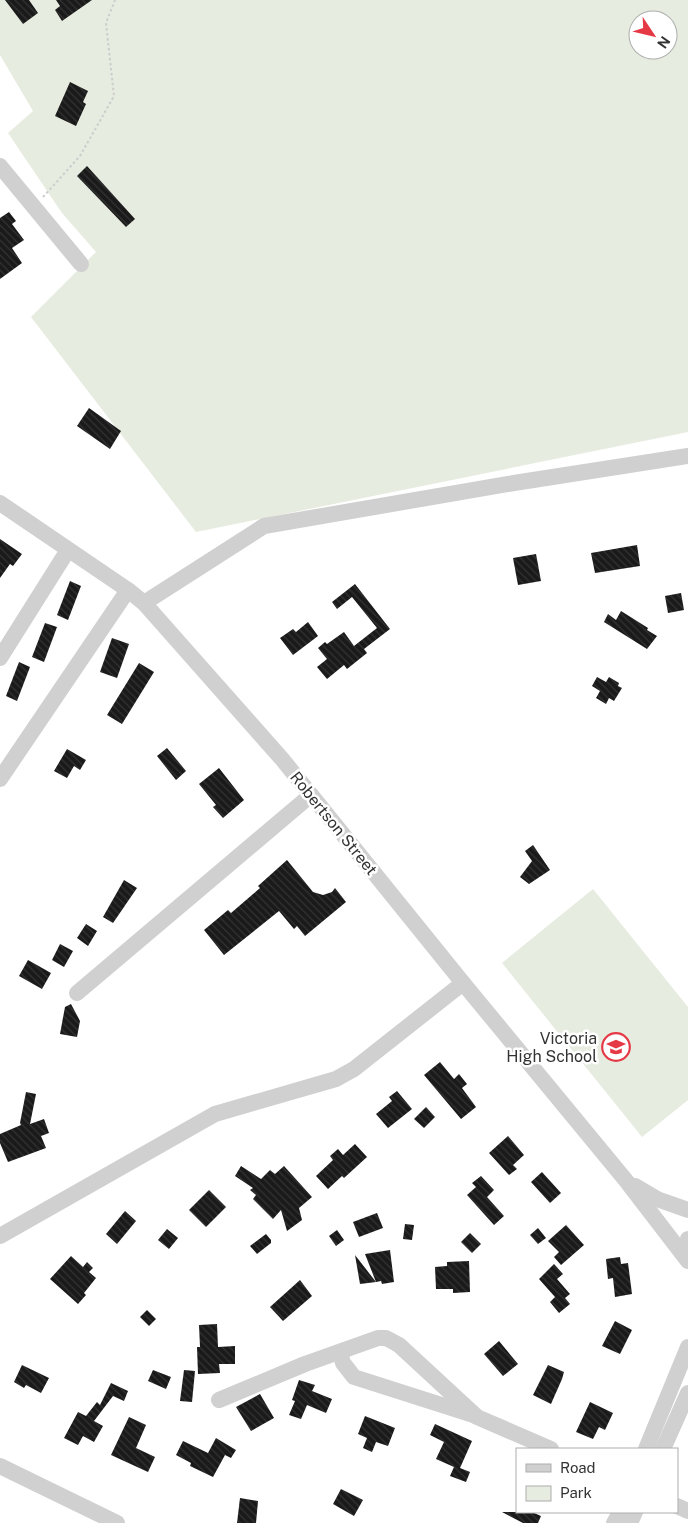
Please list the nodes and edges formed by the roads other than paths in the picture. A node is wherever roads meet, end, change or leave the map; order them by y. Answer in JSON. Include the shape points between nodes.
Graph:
{"nodes":[{"id":1,"x":0,"y":166,"type":"edge"},
{"id":2,"x":81,"y":264,"type":"dead end"},
{"id":3,"x":688,"y":456,"type":"edge"},
{"id":4,"x":0,"y":503,"type":"edge"},
{"id":5,"x":68,"y":550,"type":"junction"},
{"id":6,"x":128,"y":590,"type":"junction"},
{"id":7,"x":144,"y":603,"type":"junction"},
{"id":8,"x":0,"y":658,"type":"edge"},
{"id":9,"x":0,"y":780,"type":"edge"},
{"id":10,"x":311,"y":795,"type":"junction"},
{"id":11,"x":463,"y":983,"type":"junction"},
{"id":12,"x":77,"y":993,"type":"dead end"},
{"id":13,"x":628,"y":1183,"type":"junction"},
{"id":14,"x":688,"y":1210,"type":"edge"},
{"id":15,"x":0,"y":1236,"type":"edge"},
{"id":16,"x":688,"y":1239,"type":"edge"},
{"id":17,"x":688,"y":1260,"type":"edge"},
{"id":18,"x":688,"y":1347,"type":"edge"},
{"id":19,"x":340,"y":1352,"type":"junction"},
{"id":20,"x":688,"y":1393,"type":"edge"},
{"id":21,"x":219,"y":1400,"type":"dead end"},
{"id":22,"x":477,"y":1417,"type":"junction"},
{"id":23,"x":548,"y":1448,"type":"edge"},
{"id":24,"x":646,"y":1448,"type":"edge"},
{"id":25,"x":663,"y":1448,"type":"edge"},
{"id":26,"x":0,"y":1466,"type":"edge"},
{"id":27,"x":117,"y":1523,"type":"edge"}],
"edges":[{"from":1,"to":2,"type":"street"},
{"from":3,"to":7,"type":"street","via":[[264,526]]},
{"from":4,"to":5,"type":"street","name":"Robertson Street"},
{"from":5,"to":6,"type":"street","name":"Robertson Street"},
{"from":5,"to":8,"type":"street"},
{"from":6,"to":7,"type":"street","name":"Robertson Street"},
{"from":6,"to":9,"type":"street"},
{"from":7,"to":10,"type":"street","name":"Robertson Street"},
{"from":10,"to":11,"type":"street","name":"Robertson Street"},
{"from":10,"to":12,"type":"street"},
{"from":11,"to":13,"type":"street","name":"Robertson Street"},
{"from":11,"to":15,"type":"street","via":[[354,1069],[336,1079],[215,1114]]},
{"from":13,"to":14,"type":"street","name":"Robertson Street","via":[[657,1199]]},
{"from":13,"to":17,"type":"street","name":"Robertson Street"},
{"from":16,"to":17,"type":"street"},
{"from":18,"to":24,"type":"street"},
{"from":19,"to":21,"type":"street"},
{"from":19,"to":22,"type":"street","via":[[342,1363],[354,1377]]},
{"from":19,"to":22,"type":"street","via":[[378,1338],[393,1341]]},
{"from":20,"to":25,"type":"street"},
{"from":22,"to":23,"type":"street"},
{"from":26,"to":27,"type":"street"}]}
